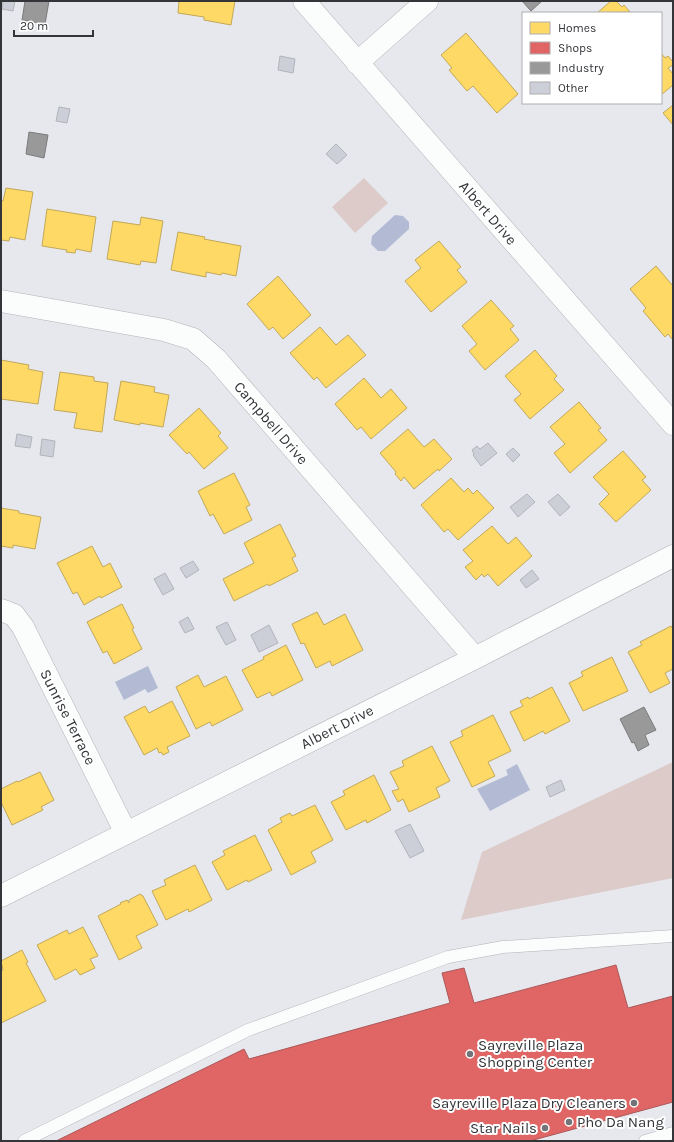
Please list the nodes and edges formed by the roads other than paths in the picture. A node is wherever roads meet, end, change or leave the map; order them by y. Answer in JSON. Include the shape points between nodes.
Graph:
{"nodes":[{"id":1,"x":304,"y":1,"type":"edge"},
{"id":2,"x":427,"y":1,"type":"edge"},
{"id":3,"x":357,"y":63,"type":"junction"},
{"id":4,"x":1,"y":301,"type":"edge"},
{"id":5,"x":673,"y":424,"type":"edge"},
{"id":6,"x":673,"y":556,"type":"edge"},
{"id":7,"x":1,"y":610,"type":"edge"},
{"id":8,"x":476,"y":658,"type":"junction"},
{"id":9,"x":126,"y":833,"type":"junction"},
{"id":10,"x":1,"y":896,"type":"edge"},
{"id":11,"x":673,"y":936,"type":"edge"},
{"id":12,"x":673,"y":1133,"type":"edge"},
{"id":13,"x":24,"y":1141,"type":"edge"},
{"id":14,"x":645,"y":1141,"type":"edge"}],
"edges":[{"from":1,"to":3,"type":"street","name":"Albert Drive"},
{"from":2,"to":3,"type":"street"},
{"from":3,"to":5,"type":"street","name":"Albert Drive"},
{"from":4,"to":8,"type":"street","name":"Campbell Drive","via":[[164,330],[193,339],[216,360]]},
{"from":6,"to":8,"type":"street","name":"Albert Drive"},
{"from":7,"to":9,"type":"street","name":"Sunrise Terrace","via":[[14,616],[23,628]]},
{"from":8,"to":9,"type":"street","name":"Albert Drive"},
{"from":9,"to":10,"type":"street","name":"Albert Drive"},
{"from":11,"to":13,"type":"lane","via":[[503,947],[448,957],[248,1030]]},
{"from":12,"to":14,"type":"lane"}]}
